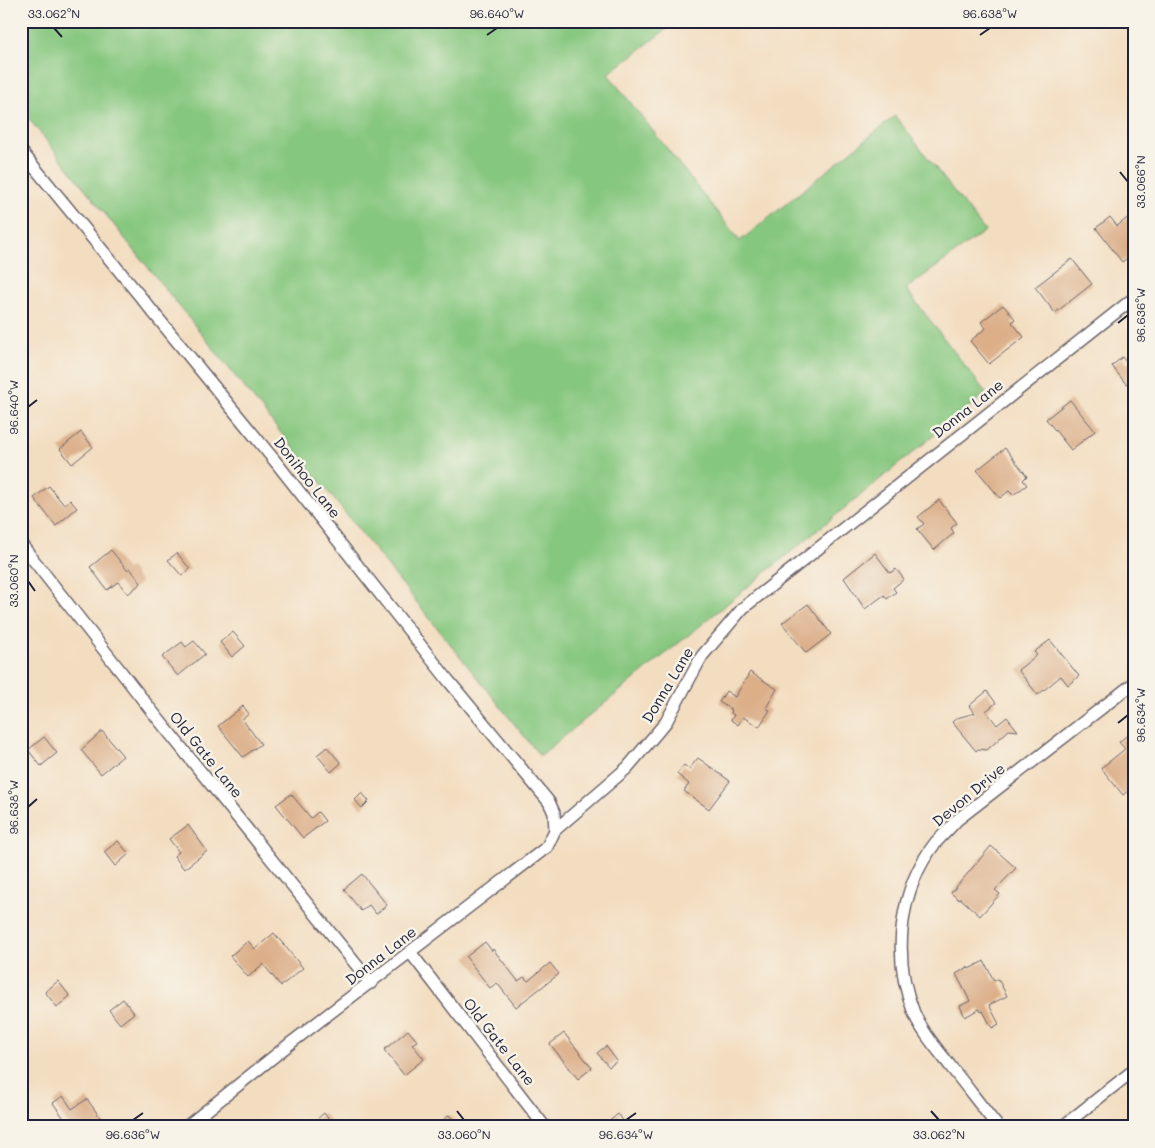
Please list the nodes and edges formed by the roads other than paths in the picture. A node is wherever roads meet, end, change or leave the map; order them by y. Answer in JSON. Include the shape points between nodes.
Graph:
{"nodes":[{"id":1,"x":21,"y":151,"type":"edge"},
{"id":2,"x":1134,"y":298,"type":"edge"},
{"id":3,"x":21,"y":544,"type":"edge"},
{"id":4,"x":1134,"y":683,"type":"edge"},
{"id":5,"x":554,"y":830,"type":"junction"},
{"id":6,"x":410,"y":952,"type":"junction"},
{"id":7,"x":371,"y":984,"type":"junction"},
{"id":8,"x":1134,"y":1070,"type":"edge"},
{"id":9,"x":186,"y":1127,"type":"edge"},
{"id":10,"x":545,"y":1127,"type":"edge"},
{"id":11,"x":998,"y":1127,"type":"edge"},
{"id":12,"x":1062,"y":1127,"type":"edge"}],
"edges":[{"from":1,"to":5,"type":"street","name":"Donihoo Lane","via":[[549,802],[554,813]]},
{"from":2,"to":5,"type":"street","name":"Donna Lane","via":[[743,608],[702,656],[666,722],[627,768]]},
{"from":3,"to":7,"type":"street","name":"Old Gate Lane"},
{"from":4,"to":11,"type":"street","name":"Devon Drive","via":[[958,820],[936,843],[919,869],[908,899],[901,931],[903,976],[915,1014],[935,1047]]},
{"from":5,"to":6,"type":"street","name":"Donna Lane","via":[[547,846]]},
{"from":6,"to":7,"type":"street","name":"Donna Lane"},
{"from":6,"to":10,"type":"street","name":"Old Gate Lane"},
{"from":7,"to":9,"type":"street","name":"Donna Lane"},
{"from":8,"to":12,"type":"street"}]}
